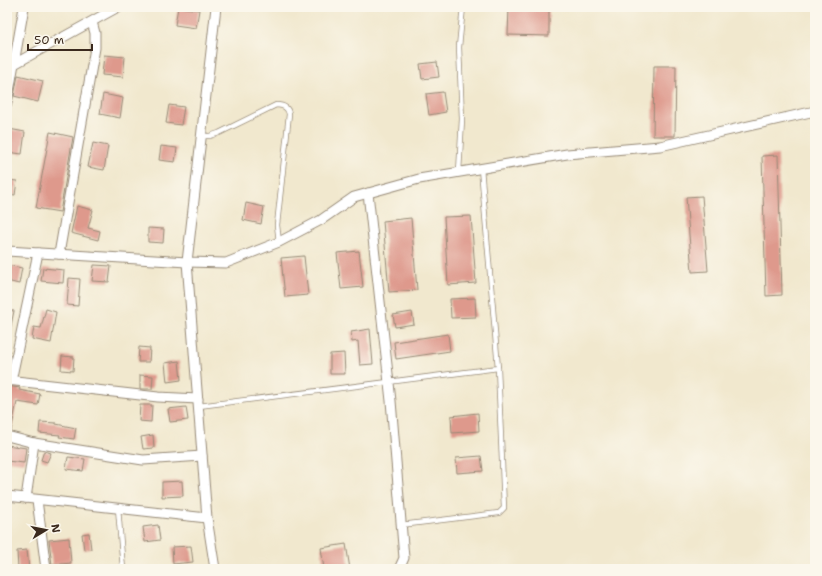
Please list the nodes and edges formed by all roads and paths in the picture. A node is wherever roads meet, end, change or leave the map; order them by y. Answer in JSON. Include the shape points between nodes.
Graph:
{"nodes":[{"id":1,"x":24,"y":7,"type":"edge"},
{"id":2,"x":118,"y":7,"type":"edge"},
{"id":3,"x":216,"y":7,"type":"edge"},
{"id":4,"x":463,"y":7,"type":"edge"},
{"id":5,"x":92,"y":22,"type":"junction"},
{"id":6,"x":11,"y":66,"type":"edge"},
{"id":7,"x":7,"y":102,"type":"edge"},
{"id":8,"x":815,"y":111,"type":"edge"},
{"id":9,"x":201,"y":136,"type":"junction"},
{"id":10,"x":482,"y":168,"type":"junction"},
{"id":11,"x":459,"y":172,"type":"junction"},
{"id":12,"x":368,"y":193,"type":"junction"},
{"id":13,"x":279,"y":242,"type":"junction"},
{"id":14,"x":7,"y":251,"type":"edge"},
{"id":15,"x":38,"y":253,"type":"junction"},
{"id":16,"x":59,"y":254,"type":"junction"},
{"id":17,"x":187,"y":262,"type":"junction"},
{"id":18,"x":498,"y":368,"type":"junction"},
{"id":19,"x":9,"y":381,"type":"edge"},
{"id":20,"x":389,"y":382,"type":"junction"},
{"id":21,"x":198,"y":403,"type":"junction"},
{"id":22,"x":7,"y":436,"type":"edge"},
{"id":23,"x":34,"y":443,"type":"junction"},
{"id":24,"x":202,"y":456,"type":"junction"},
{"id":25,"x":7,"y":496,"type":"edge"},
{"id":26,"x":26,"y":498,"type":"junction"},
{"id":27,"x":37,"y":500,"type":"junction"},
{"id":28,"x":118,"y":508,"type":"junction"},
{"id":29,"x":208,"y":518,"type":"junction"},
{"id":30,"x":401,"y":525,"type":"junction"},
{"id":31,"x":46,"y":569,"type":"edge"},
{"id":32,"x":123,"y":569,"type":"edge"},
{"id":33,"x":215,"y":569,"type":"edge"},
{"id":34,"x":400,"y":569,"type":"edge"}],
"edges":[{"from":1,"to":6,"type":"street"},
{"from":2,"to":5,"type":"street"},
{"from":3,"to":9,"type":"street"},
{"from":4,"to":11,"type":"lane","via":[[459,47],[462,119]]},
{"from":5,"to":6,"type":"street"},
{"from":5,"to":16,"type":"street","via":[[95,48]]},
{"from":6,"to":7,"type":"street"},
{"from":8,"to":10,"type":"street","via":[[660,146],[567,154]]},
{"from":9,"to":13,"type":"lane","via":[[220,133],[276,105],[286,108],[288,114],[277,225]]},
{"from":9,"to":17,"type":"street"},
{"from":10,"to":11,"type":"street"},
{"from":10,"to":18,"type":"lane"},
{"from":11,"to":12,"type":"street","via":[[419,179]]},
{"from":12,"to":13,"type":"street","via":[[354,197],[321,220]]},
{"from":12,"to":20,"type":"street"},
{"from":13,"to":17,"type":"street","via":[[226,263]]},
{"from":14,"to":15,"type":"street"},
{"from":15,"to":16,"type":"street"},
{"from":15,"to":19,"type":"street"},
{"from":16,"to":17,"type":"street"},
{"from":17,"to":21,"type":"street"},
{"from":18,"to":20,"type":"lane"},
{"from":18,"to":30,"type":"lane","via":[[504,508],[499,513]]},
{"from":19,"to":21,"type":"street"},
{"from":20,"to":21,"type":"lane"},
{"from":20,"to":30,"type":"street"},
{"from":21,"to":24,"type":"street"},
{"from":22,"to":23,"type":"street"},
{"from":23,"to":24,"type":"street","via":[[143,460]]},
{"from":23,"to":26,"type":"street"},
{"from":24,"to":29,"type":"street"},
{"from":25,"to":26,"type":"street"},
{"from":26,"to":27,"type":"street"},
{"from":27,"to":28,"type":"street"},
{"from":27,"to":31,"type":"street"},
{"from":28,"to":29,"type":"street"},
{"from":28,"to":32,"type":"lane"},
{"from":29,"to":33,"type":"street"},
{"from":30,"to":34,"type":"street","via":[[404,558]]}]}
